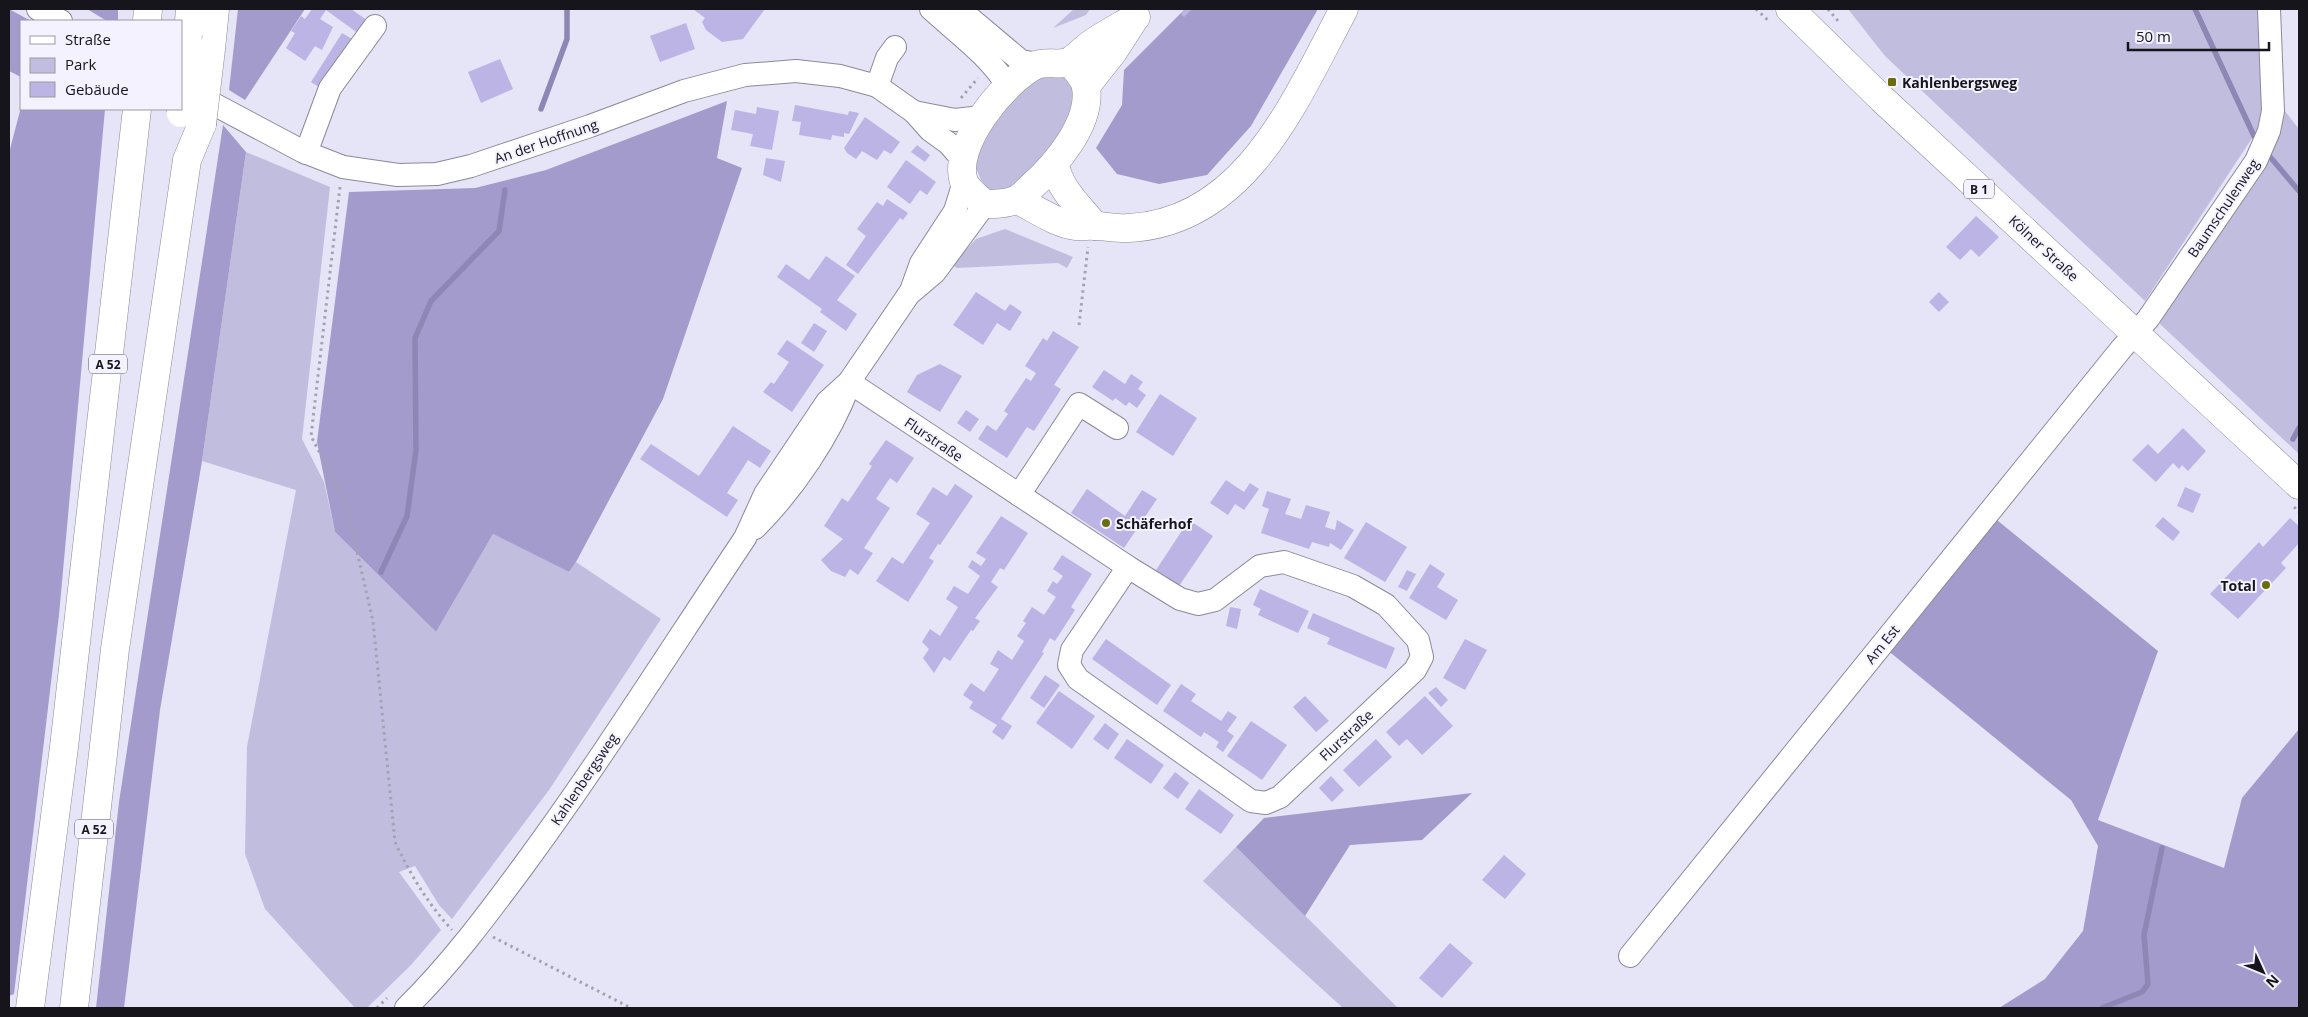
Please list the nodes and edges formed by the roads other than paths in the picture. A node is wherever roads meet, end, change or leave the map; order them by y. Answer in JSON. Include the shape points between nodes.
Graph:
{"nodes":[{"id":1,"x":38,"y":9,"type":"edge"},
{"id":2,"x":215,"y":9,"type":"edge"},
{"id":3,"x":931,"y":9,"type":"edge"},
{"id":4,"x":959,"y":9,"type":"edge"},
{"id":5,"x":1344,"y":9,"type":"edge"},
{"id":6,"x":1790,"y":9,"type":"edge"},
{"id":7,"x":2269,"y":9,"type":"edge"},
{"id":8,"x":1140,"y":13,"type":"edge"},
{"id":9,"x":58,"y":20,"type":"edge"},
{"id":10,"x":189,"y":22,"type":"edge"},
{"id":11,"x":375,"y":26,"type":"dead end"},
{"id":12,"x":895,"y":47,"type":"dead end"},
{"id":13,"x":1069,"y":62,"type":"junction"},
{"id":14,"x":1038,"y":64,"type":"junction"},
{"id":15,"x":877,"y":86,"type":"junction"},
{"id":16,"x":1086,"y":86,"type":"junction"},
{"id":17,"x":1008,"y":87,"type":"junction"},
{"id":18,"x":188,"y":108,"type":"edge"},
{"id":19,"x":137,"y":110,"type":"edge"},
{"id":20,"x":914,"y":112,"type":"junction"},
{"id":21,"x":981,"y":116,"type":"junction"},
{"id":22,"x":306,"y":153,"type":"junction"},
{"id":23,"x":1056,"y":164,"type":"junction"},
{"id":24,"x":964,"y":172,"type":"junction"},
{"id":25,"x":1017,"y":200,"type":"junction"},
{"id":26,"x":985,"y":204,"type":"junction"},
{"id":27,"x":1095,"y":226,"type":"junction"},
{"id":28,"x":910,"y":294,"type":"junction"},
{"id":29,"x":2135,"y":332,"type":"junction"},
{"id":30,"x":850,"y":382,"type":"junction"},
{"id":31,"x":1117,"y":428,"type":"dead end"},
{"id":32,"x":2299,"y":485,"type":"edge"},
{"id":33,"x":1019,"y":495,"type":"junction"},
{"id":34,"x":1128,"y":567,"type":"junction"},
{"id":35,"x":1630,"y":956,"type":"dead end"},
{"id":36,"x":30,"y":1008,"type":"edge"},
{"id":37,"x":74,"y":1008,"type":"edge"},
{"id":38,"x":406,"y":1008,"type":"edge"}],
"edges":[{"from":1,"to":9,"type":"street"},
{"from":2,"to":18,"type":"main road","bridge":true,"via":[[211,49]]},
{"from":3,"to":17,"type":"street","via":[[984,58]]},
{"from":4,"to":14,"type":"street","via":[[1021,61]]},
{"from":5,"to":27,"type":"main road","via":[[1265,149],[1232,184],[1189,213],[1157,224],[1128,228]]},
{"from":6,"to":29,"type":"main road","name":"Kölner Straße","number":"B 1"},
{"from":7,"to":29,"type":"street","name":"Baumschulenweg","via":[[2273,111],[2269,131],[2256,162],[2148,319]]},
{"from":8,"to":13,"type":"main road"},
{"from":8,"to":16,"type":"main road"},
{"from":10,"to":18,"type":"main road","number":"A 52","bridge":true},
{"from":11,"to":22,"type":"street","via":[[330,88]]},
{"from":12,"to":15,"type":"street","via":[[887,58]]},
{"from":13,"to":14,"type":"main road"},
{"from":13,"to":16,"type":"main road"},
{"from":14,"to":17,"type":"main road","name":"Kahlenbergsweg"},
{"from":15,"to":20,"type":"street","name":"An der Hoffnung"},
{"from":15,"to":22,"type":"street","name":"An der Hoffnung","via":[[840,76],[796,71],[745,75],[684,91],[471,166],[437,174],[398,175],[343,167]]},
{"from":16,"to":23,"type":"main road","via":[[1082,117]]},
{"from":17,"to":21,"type":"main road","name":"Kahlenbergsweg"},
{"from":18,"to":22,"type":"street","name":"An der Hoffnung"},
{"from":18,"to":37,"type":"main road","number":"A 52","via":[[187,160],[115,649]]},
{"from":19,"to":36,"type":"main road","number":"A 52","via":[[64,747]]},
{"from":20,"to":21,"type":"street","name":"An der Hoffnung","via":[[955,120]]},
{"from":20,"to":24,"type":"street","name":"An der Hoffnung","via":[[930,130],[948,143]]},
{"from":21,"to":24,"type":"main road","name":"Kahlenbergsweg","via":[[970,139]]},
{"from":23,"to":25,"type":"main road"},
{"from":23,"to":27,"type":"main road","via":[[1058,178],[1065,190]]},
{"from":24,"to":26,"type":"main road","via":[[971,192]]},
{"from":24,"to":28,"type":"street","name":"Kahlenbergsweg","via":[[955,211],[921,263]]},
{"from":25,"to":26,"type":"main road"},
{"from":25,"to":27,"type":"main road","via":[[1075,226]]},
{"from":26,"to":28,"type":"street","name":"Kahlenbergsweg","via":[[935,272]]},
{"from":28,"to":30,"type":"street","name":"Kahlenbergsweg"},
{"from":29,"to":32,"type":"main road","name":"Kölner Straße","number":"B 1"},
{"from":29,"to":35,"type":"street","name":"Am Est"},
{"from":30,"to":33,"type":"street","name":"Flurstraße"},
{"from":30,"to":38,"type":"street","name":"Kahlenbergsweg","via":[[838,413],[780,503],[746,538],[555,823],[470,936]]},
{"from":31,"to":33,"type":"street","via":[[1079,404]]},
{"from":33,"to":34,"type":"street","name":"Flurstraße"},
{"from":34,"to":34,"type":"street","name":"Flurstraße","via":[[1072,650],[1069,664],[1078,679],[1251,801],[1266,804],[1280,797],[1415,670],[1422,656],[1418,640],[1386,605],[1353,586],[1284,562],[1260,566],[1215,600],[1198,604],[1180,599]]}]}
